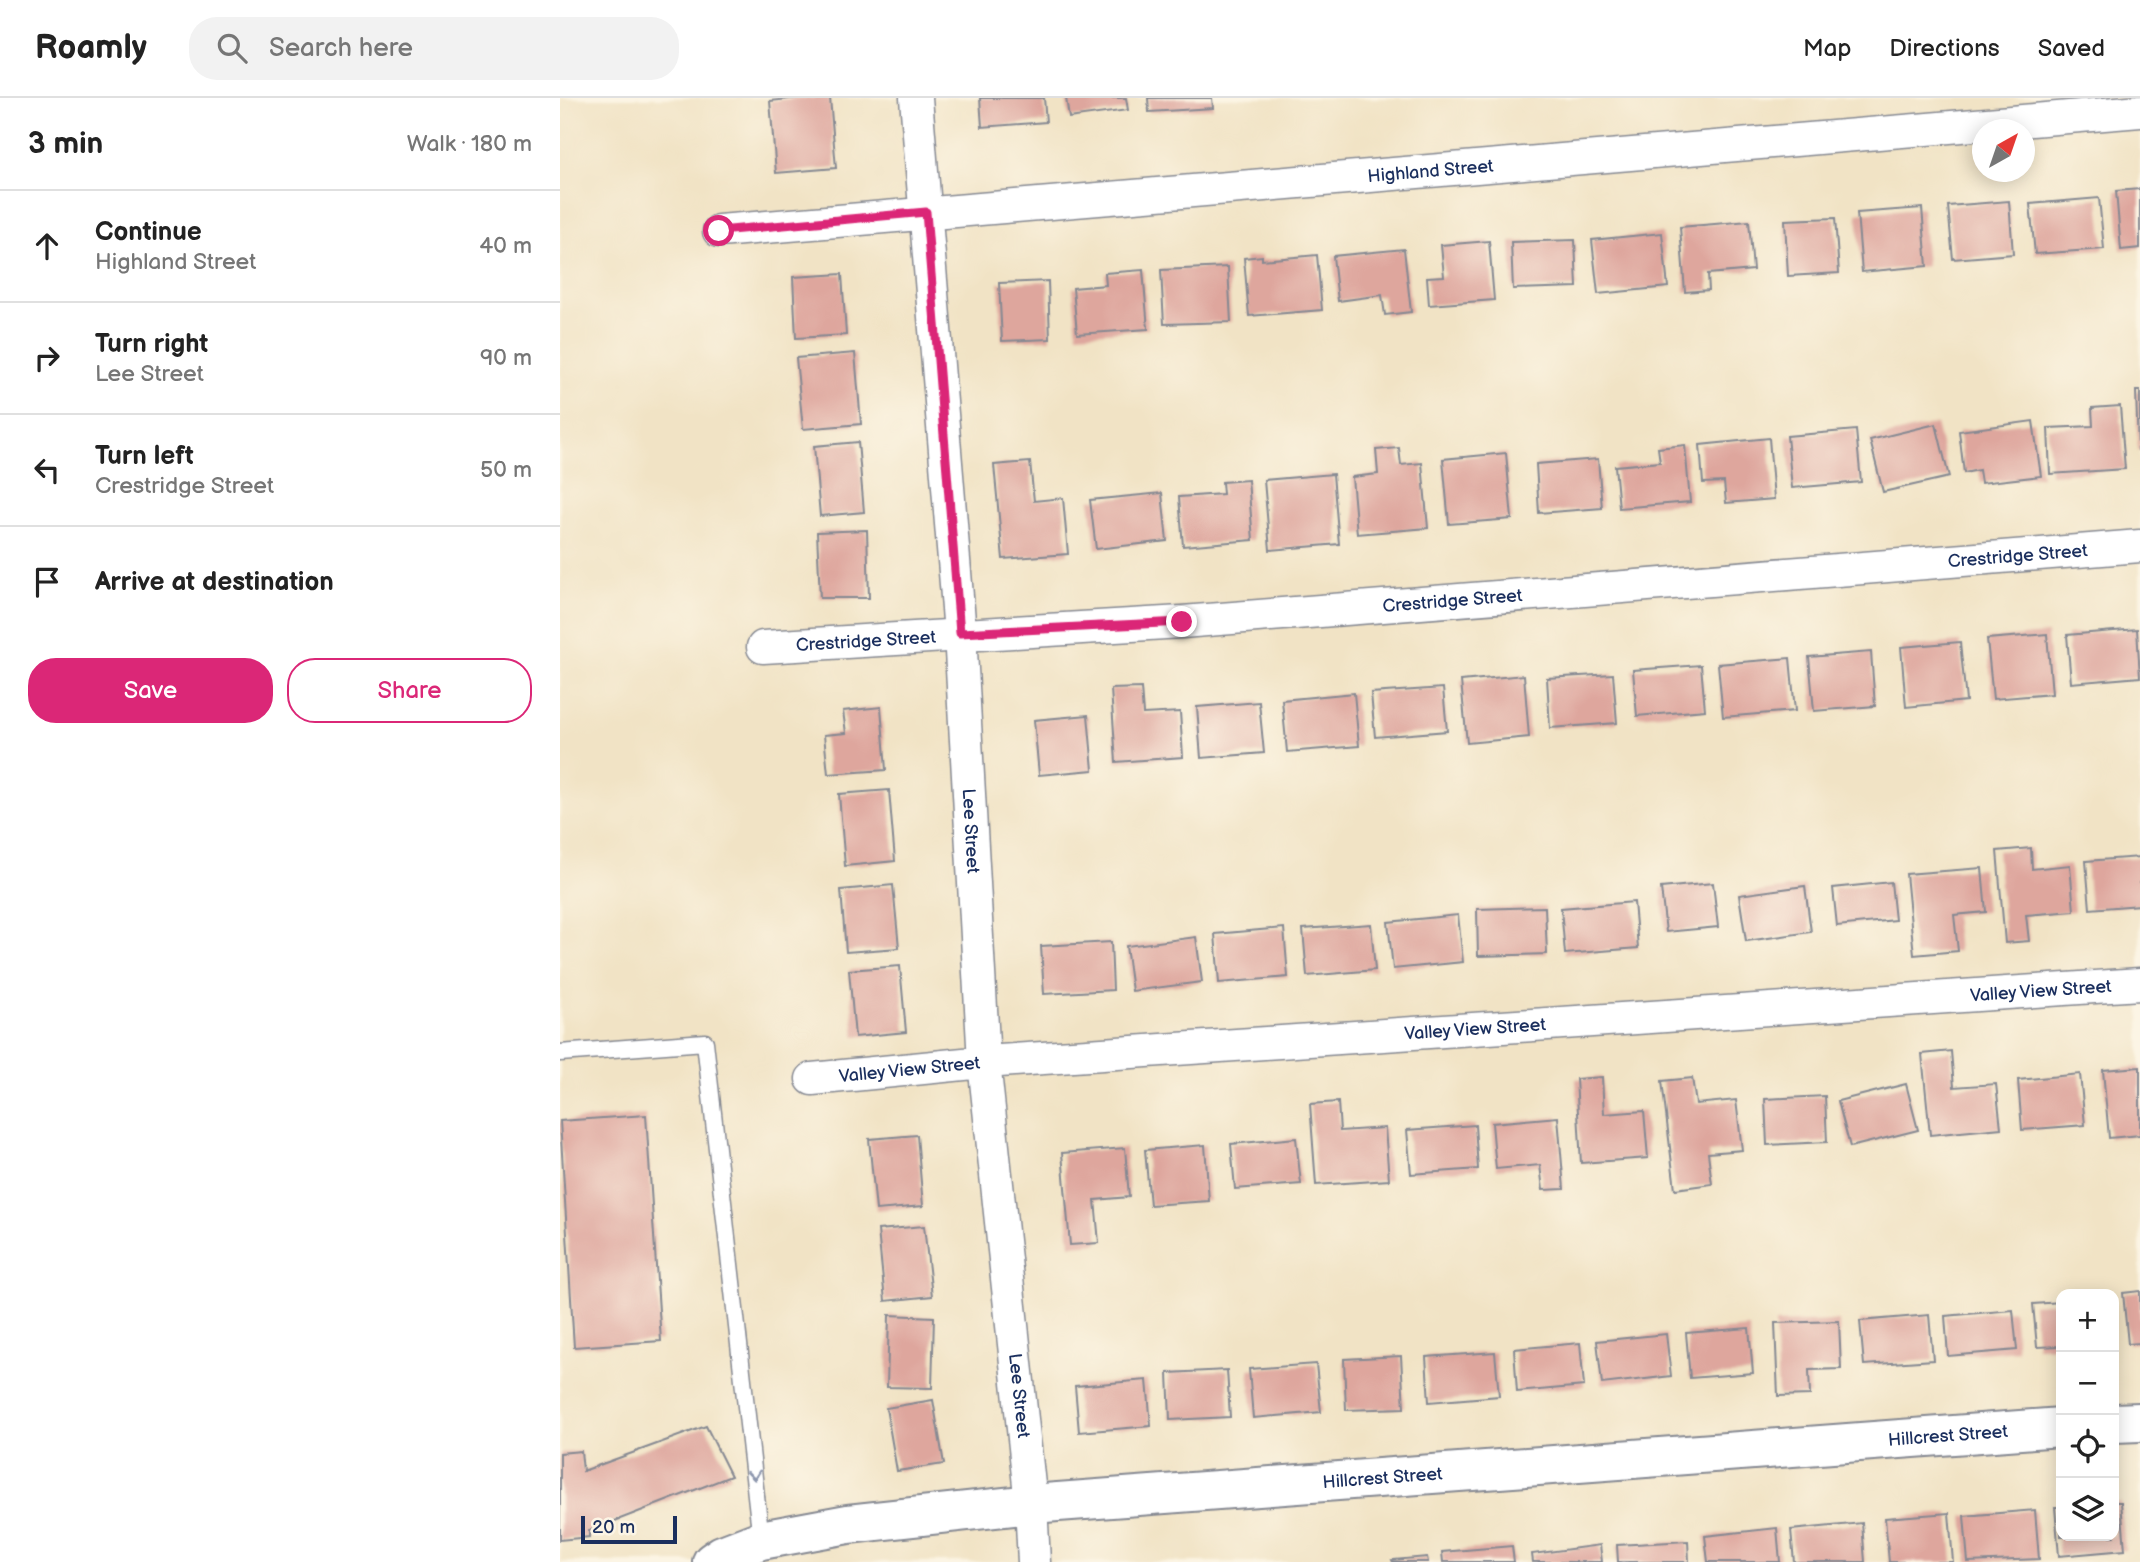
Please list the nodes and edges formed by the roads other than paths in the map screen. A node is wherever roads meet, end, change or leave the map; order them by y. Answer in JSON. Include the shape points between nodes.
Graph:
{"nodes":[{"id":1,"x":916,"y":98,"type":"edge"},
{"id":2,"x":2140,"y":111,"type":"edge"},
{"id":3,"x":926,"y":212,"type":"junction"},
{"id":4,"x":719,"y":231,"type":"dead end"},
{"id":5,"x":2140,"y":546,"type":"edge"},
{"id":6,"x":960,"y":633,"type":"junction"},
{"id":7,"x":763,"y":647,"type":"dead end"},
{"id":8,"x":2140,"y":984,"type":"edge"},
{"id":9,"x":560,"y":1053,"type":"edge"},
{"id":10,"x":984,"y":1062,"type":"junction"},
{"id":11,"x":812,"y":1079,"type":"dead end"},
{"id":12,"x":2140,"y":1422,"type":"edge"},
{"id":13,"x":2119,"y":1423,"type":"edge"},
{"id":14,"x":2056,"y":1427,"type":"edge"},
{"id":15,"x":1031,"y":1504,"type":"junction"},
{"id":16,"x":761,"y":1540,"type":"junction"},
{"id":17,"x":712,"y":1562,"type":"edge"},
{"id":18,"x":1034,"y":1562,"type":"edge"}],
"edges":[{"from":1,"to":3,"type":"street","name":"Lee Street"},
{"from":2,"to":3,"type":"street","name":"Highland Street"},
{"from":3,"to":4,"type":"street","name":"Highland Street"},
{"from":3,"to":6,"type":"street","name":"Lee Street"},
{"from":5,"to":6,"type":"street","name":"Crestridge Street","via":[[1182,622]]},
{"from":6,"to":7,"type":"street","name":"Crestridge Street"},
{"from":6,"to":10,"type":"street","name":"Lee Street"},
{"from":8,"to":10,"type":"street","name":"Valley View Street"},
{"from":9,"to":16,"type":"lane","one_way":true,"via":[[705,1042]]},
{"from":10,"to":11,"type":"street","name":"Valley View Street"},
{"from":10,"to":15,"type":"street","name":"Lee Street"},
{"from":12,"to":13,"type":"street"},
{"from":14,"to":15,"type":"street","name":"Hillcrest Street"},
{"from":15,"to":16,"type":"street","name":"Hillcrest Street","via":[[848,1524]]},
{"from":15,"to":18,"type":"street","name":"Lee Street"},
{"from":16,"to":17,"type":"street","name":"Hillcrest Street"}]}
